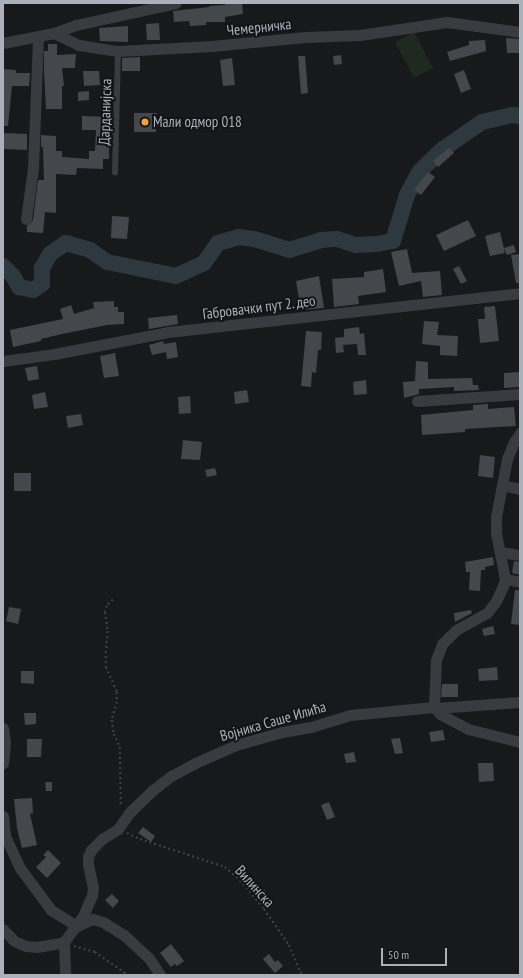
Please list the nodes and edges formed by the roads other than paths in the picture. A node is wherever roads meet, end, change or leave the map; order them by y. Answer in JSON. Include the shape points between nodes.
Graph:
{"nodes":[{"id":1,"x":176,"y":3,"type":"edge"},
{"id":2,"x":520,"y":32,"type":"edge"},
{"id":3,"x":54,"y":33,"type":"junction"},
{"id":4,"x":38,"y":36,"type":"junction"},
{"id":5,"x":3,"y":43,"type":"edge"},
{"id":6,"x":118,"y":51,"type":"junction"},
{"id":7,"x":115,"y":173,"type":"dead end"},
{"id":8,"x":26,"y":219,"type":"dead end"},
{"id":9,"x":520,"y":293,"type":"edge"},
{"id":10,"x":3,"y":361,"type":"edge"},
{"id":11,"x":520,"y":394,"type":"edge"},
{"id":12,"x":417,"y":401,"type":"dead end"},
{"id":13,"x":520,"y":433,"type":"edge"},
{"id":14,"x":503,"y":485,"type":"junction"},
{"id":15,"x":520,"y":489,"type":"edge"},
{"id":16,"x":500,"y":552,"type":"junction"},
{"id":17,"x":520,"y":555,"type":"edge"},
{"id":18,"x":505,"y":579,"type":"junction"},
{"id":19,"x":520,"y":582,"type":"edge"},
{"id":20,"x":520,"y":702,"type":"edge"},
{"id":21,"x":437,"y":710,"type":"junction"},
{"id":22,"x":3,"y":728,"type":"edge"},
{"id":23,"x":520,"y":742,"type":"edge"},
{"id":24,"x":3,"y":763,"type":"edge"},
{"id":25,"x":3,"y":816,"type":"edge"},
{"id":26,"x":77,"y":926,"type":"junction"},
{"id":27,"x":3,"y":930,"type":"edge"},
{"id":28,"x":64,"y":944,"type":"junction"},
{"id":29,"x":65,"y":975,"type":"edge"},
{"id":30,"x":160,"y":975,"type":"edge"}],
"edges":[{"from":1,"to":3,"type":"street","via":[[76,25]]},
{"from":2,"to":6,"type":"street","name":"Чемерничка","via":[[447,22],[360,35]]},
{"from":3,"to":4,"type":"street"},
{"from":3,"to":6,"type":"street","name":"Чемерничка","via":[[79,45]]},
{"from":4,"to":5,"type":"street"},
{"from":4,"to":8,"type":"street","via":[[33,168]]},
{"from":6,"to":7,"type":"lane","name":"Дарданијска"},
{"from":9,"to":10,"type":"street","name":"Габровачки пут 2. део","via":[[168,332]]},
{"from":11,"to":12,"type":"street"},
{"from":13,"to":14,"type":"street","via":[[510,450]]},
{"from":14,"to":15,"type":"street"},
{"from":14,"to":16,"type":"street","via":[[496,517]]},
{"from":16,"to":17,"type":"street"},
{"from":16,"to":18,"type":"street"},
{"from":18,"to":19,"type":"street"},
{"from":18,"to":21,"type":"street","via":[[500,594],[487,613],[456,630],[442,644],[436,660]]},
{"from":20,"to":21,"type":"street","name":"Војника Саше Илића"},
{"from":21,"to":23,"type":"street","via":[[468,729]]},
{"from":21,"to":26,"type":"street","name":"Војника Саше Илића","via":[[350,715],[236,745],[172,776],[148,795],[120,825],[91,850],[88,857],[92,895]]},
{"from":22,"to":24,"type":"street"},
{"from":25,"to":26,"type":"street","via":[[5,836],[20,868],[51,910]]},
{"from":26,"to":28,"type":"street","name":"Војника Саше Илића"},
{"from":26,"to":30,"type":"street","via":[[93,919],[124,934],[149,958]]},
{"from":27,"to":28,"type":"street","via":[[14,941],[26,946]]},
{"from":28,"to":29,"type":"street"}]}
